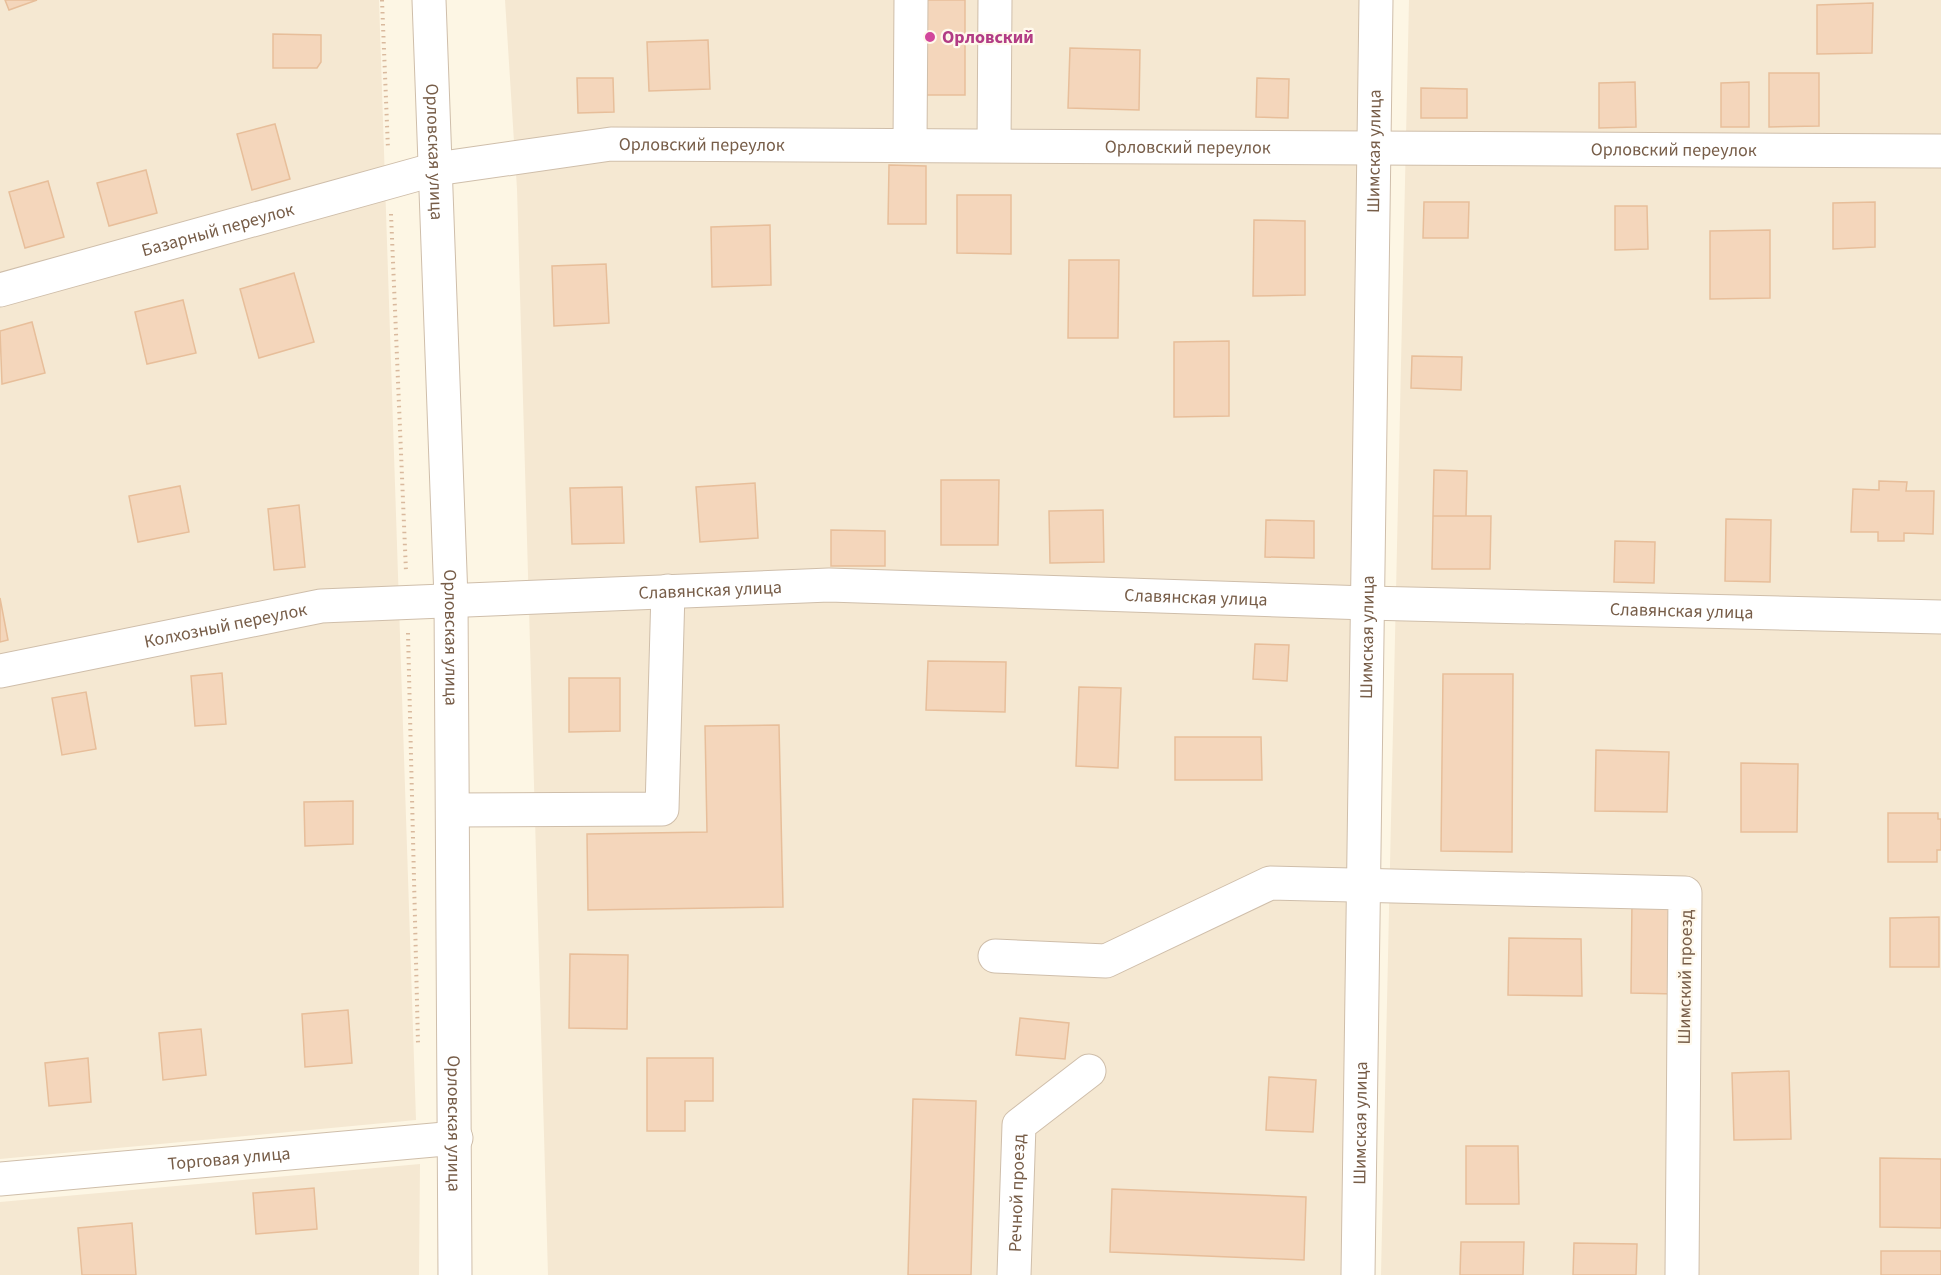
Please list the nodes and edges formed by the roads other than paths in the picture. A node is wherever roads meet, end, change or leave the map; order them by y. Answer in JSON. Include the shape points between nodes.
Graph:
{"nodes":[{"id":1,"x":429,"y":0,"type":"edge"},
{"id":2,"x":911,"y":0,"type":"edge"},
{"id":3,"x":995,"y":0,"type":"edge"},
{"id":4,"x":1376,"y":0,"type":"edge"},
{"id":5,"x":910,"y":144,"type":"junction"},
{"id":6,"x":994,"y":145,"type":"junction"},
{"id":7,"x":1373,"y":148,"type":"junction"},
{"id":8,"x":1941,"y":151,"type":"edge"},
{"id":9,"x":436,"y":170,"type":"junction"},
{"id":10,"x":0,"y":290,"type":"edge"},
{"id":11,"x":668,"y":591,"type":"junction"},
{"id":12,"x":451,"y":599,"type":"junction"},
{"id":13,"x":1366,"y":603,"type":"junction"},
{"id":14,"x":1941,"y":617,"type":"edge"},
{"id":15,"x":0,"y":671,"type":"edge"},
{"id":16,"x":453,"y":810,"type":"junction"},
{"id":17,"x":1364,"y":885,"type":"junction"},
{"id":18,"x":995,"y":956,"type":"dead end"},
{"id":19,"x":1089,"y":1071,"type":"dead end"},
{"id":20,"x":456,"y":1138,"type":"junction"},
{"id":21,"x":0,"y":1179,"type":"edge"},
{"id":22,"x":455,"y":1275,"type":"edge"},
{"id":23,"x":1014,"y":1275,"type":"edge"},
{"id":24,"x":1358,"y":1275,"type":"edge"},
{"id":25,"x":1682,"y":1275,"type":"edge"}],
"edges":[{"from":1,"to":9,"type":"street","name":"Орловская улица"},
{"from":2,"to":5,"type":"street"},
{"from":3,"to":6,"type":"street"},
{"from":4,"to":7,"type":"street","name":"Шимская улица"},
{"from":5,"to":6,"type":"street","name":"Орловский переулок"},
{"from":5,"to":9,"type":"street","name":"Орловский переулок","via":[[611,144]]},
{"from":6,"to":7,"type":"street","name":"Орловский переулок"},
{"from":7,"to":8,"type":"street","name":"Орловский переулок"},
{"from":7,"to":13,"type":"street","name":"Шимская улица"},
{"from":9,"to":10,"type":"street","name":"Базарный переулок"},
{"from":9,"to":12,"type":"street","name":"Орловская улица"},
{"from":11,"to":12,"type":"street","name":"Славянская улица"},
{"from":11,"to":13,"type":"street","name":"Славянская улица","via":[[829,585]]},
{"from":11,"to":16,"type":"street","via":[[662,809]]},
{"from":12,"to":15,"type":"street","name":"Колхозный переулок","via":[[321,606]]},
{"from":12,"to":16,"type":"street","name":"Орловская улица"},
{"from":13,"to":14,"type":"street","name":"Славянская улица"},
{"from":13,"to":17,"type":"street","name":"Шимская улица"},
{"from":16,"to":20,"type":"street","name":"Орловская улица"},
{"from":17,"to":18,"type":"street","via":[[1270,883],[1106,961]]},
{"from":17,"to":24,"type":"street","name":"Шимская улица"},
{"from":17,"to":25,"type":"street","name":"Шимский проезд","via":[[1685,893]]},
{"from":19,"to":23,"type":"street","name":"Речной проезд","via":[[1019,1125]]},
{"from":20,"to":21,"type":"street","name":"Торговая улица"},
{"from":20,"to":22,"type":"street","name":"Орловская улица"}]}
